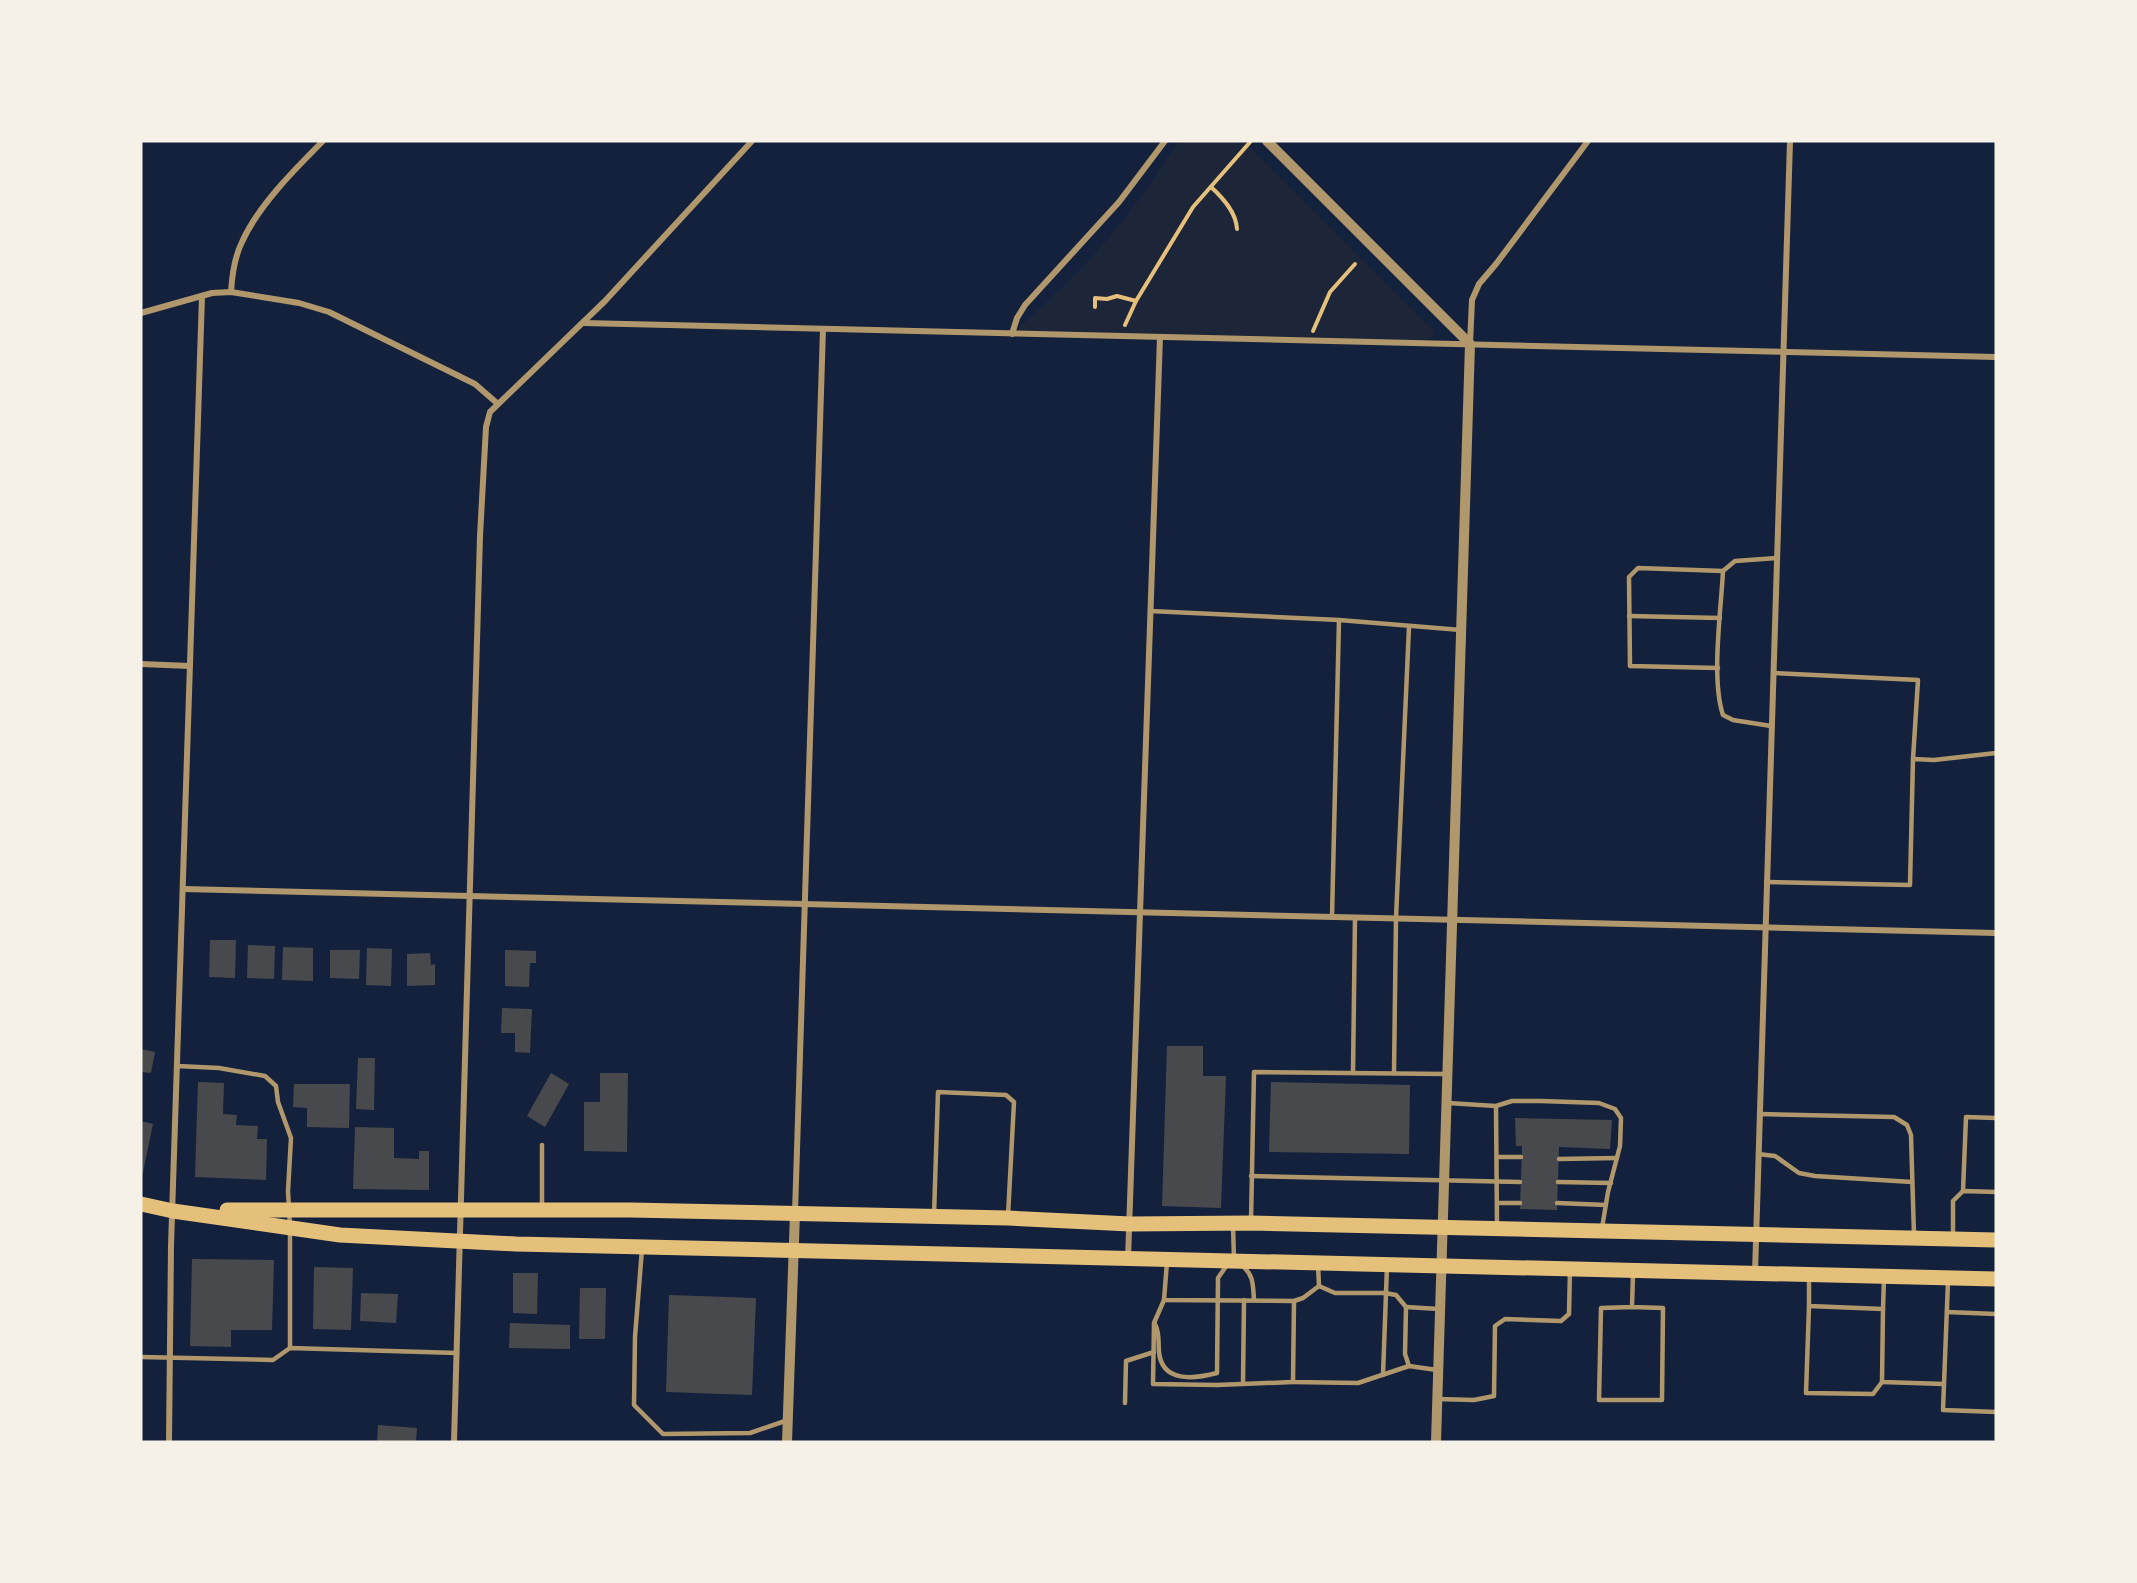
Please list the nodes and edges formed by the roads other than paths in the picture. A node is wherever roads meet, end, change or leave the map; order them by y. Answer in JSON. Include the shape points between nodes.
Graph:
{"nodes":[{"id":1,"x":323,"y":141,"type":"edge"},
{"id":2,"x":752,"y":141,"type":"edge"},
{"id":3,"x":1166,"y":141,"type":"edge"},
{"id":4,"x":1267,"y":141,"type":"edge"},
{"id":5,"x":1588,"y":141,"type":"edge"},
{"id":6,"x":1790,"y":141,"type":"edge"},
{"id":7,"x":231,"y":292,"type":"junction"},
{"id":8,"x":201,"y":296,"type":"junction"},
{"id":9,"x":141,"y":313,"type":"edge"},
{"id":10,"x":583,"y":323,"type":"junction"},
{"id":11,"x":823,"y":329,"type":"junction"},
{"id":12,"x":1012,"y":334,"type":"junction"},
{"id":13,"x":1160,"y":337,"type":"junction"},
{"id":14,"x":1470,"y":344,"type":"junction"},
{"id":15,"x":1783,"y":352,"type":"junction"},
{"id":16,"x":1996,"y":357,"type":"edge"},
{"id":17,"x":498,"y":404,"type":"junction"},
{"id":18,"x":1777,"y":558,"type":"junction"},
{"id":19,"x":1723,"y":571,"type":"junction"},
{"id":20,"x":1150,"y":611,"type":"junction"},
{"id":21,"x":1629,"y":616,"type":"junction"},
{"id":22,"x":1720,"y":618,"type":"junction"},
{"id":23,"x":1339,"y":620,"type":"junction"},
{"id":24,"x":1408,"y":627,"type":"junction"},
{"id":25,"x":1461,"y":630,"type":"junction"},
{"id":26,"x":141,"y":664,"type":"edge"},
{"id":27,"x":190,"y":666,"type":"junction"},
{"id":28,"x":1718,"y":668,"type":"junction"},
{"id":29,"x":1773,"y":673,"type":"junction"},
{"id":30,"x":1771,"y":726,"type":"junction"},
{"id":31,"x":1996,"y":753,"type":"edge"},
{"id":32,"x":1913,"y":759,"type":"junction"},
{"id":33,"x":1766,"y":882,"type":"junction"},
{"id":34,"x":183,"y":889,"type":"junction"},
{"id":35,"x":471,"y":896,"type":"junction"},
{"id":36,"x":805,"y":904,"type":"junction"},
{"id":37,"x":1139,"y":912,"type":"junction"},
{"id":38,"x":1332,"y":916,"type":"junction"},
{"id":39,"x":1355,"y":917,"type":"junction"},
{"id":40,"x":1396,"y":918,"type":"junction"},
{"id":41,"x":1452,"y":920,"type":"junction"},
{"id":42,"x":1765,"y":927,"type":"junction"},
{"id":43,"x":1996,"y":933,"type":"edge"},
{"id":44,"x":177,"y":1066,"type":"junction"},
{"id":45,"x":1353,"y":1073,"type":"junction"},
{"id":46,"x":1394,"y":1073,"type":"junction"},
{"id":47,"x":1447,"y":1074,"type":"junction"},
{"id":48,"x":1446,"y":1103,"type":"junction"},
{"id":49,"x":1496,"y":1106,"type":"junction"},
{"id":50,"x":1759,"y":1114,"type":"junction"},
{"id":51,"x":1996,"y":1119,"type":"edge"},
{"id":52,"x":542,"y":1145,"type":"dead end"},
{"id":53,"x":1758,"y":1154,"type":"junction"},
{"id":54,"x":1497,"y":1157,"type":"junction"},
{"id":55,"x":1521,"y":1157,"type":"dead end"},
{"id":56,"x":1617,"y":1158,"type":"junction"},
{"id":57,"x":1559,"y":1159,"type":"dead end"},
{"id":58,"x":1251,"y":1176,"type":"junction"},
{"id":59,"x":1444,"y":1181,"type":"junction"},
{"id":60,"x":1497,"y":1182,"type":"junction"},
{"id":61,"x":1521,"y":1182,"type":"dead end"},
{"id":62,"x":1558,"y":1182,"type":"dead end"},
{"id":63,"x":1912,"y":1182,"type":"junction"},
{"id":64,"x":1611,"y":1183,"type":"junction"},
{"id":65,"x":1963,"y":1191,"type":"junction"},
{"id":66,"x":1996,"y":1192,"type":"edge"},
{"id":67,"x":1497,"y":1203,"type":"junction"},
{"id":68,"x":1520,"y":1203,"type":"dead end"},
{"id":69,"x":1557,"y":1203,"type":"dead end"},
{"id":70,"x":141,"y":1204,"type":"edge"},
{"id":71,"x":1606,"y":1205,"type":"junction"},
{"id":72,"x":290,"y":1210,"type":"junction"},
{"id":73,"x":461,"y":1210,"type":"junction"},
{"id":74,"x":542,"y":1210,"type":"junction"},
{"id":75,"x":173,"y":1211,"type":"junction"},
{"id":76,"x":795,"y":1213,"type":"junction"},
{"id":77,"x":934,"y":1216,"type":"junction"},
{"id":78,"x":1008,"y":1218,"type":"junction"},
{"id":79,"x":1233,"y":1223,"type":"junction"},
{"id":80,"x":1251,"y":1223,"type":"junction"},
{"id":81,"x":1130,"y":1224,"type":"junction"},
{"id":82,"x":290,"y":1227,"type":"junction"},
{"id":83,"x":1442,"y":1228,"type":"junction"},
{"id":84,"x":1497,"y":1229,"type":"junction"},
{"id":85,"x":1601,"y":1231,"type":"junction"},
{"id":86,"x":1755,"y":1234,"type":"junction"},
{"id":87,"x":1915,"y":1238,"type":"junction"},
{"id":88,"x":1953,"y":1239,"type":"junction"},
{"id":89,"x":461,"y":1240,"type":"junction"},
{"id":90,"x":1996,"y":1240,"type":"edge"},
{"id":91,"x":642,"y":1247,"type":"junction"},
{"id":92,"x":794,"y":1251,"type":"junction"},
{"id":93,"x":1167,"y":1259,"type":"junction"},
{"id":94,"x":1128,"y":1260,"type":"junction"},
{"id":95,"x":1234,"y":1261,"type":"junction"},
{"id":96,"x":1317,"y":1262,"type":"junction"},
{"id":97,"x":1387,"y":1263,"type":"junction"},
{"id":98,"x":1441,"y":1265,"type":"junction"},
{"id":99,"x":1570,"y":1270,"type":"junction"},
{"id":100,"x":1633,"y":1271,"type":"junction"},
{"id":101,"x":1755,"y":1274,"type":"junction"},
{"id":102,"x":1810,"y":1275,"type":"junction"},
{"id":103,"x":1884,"y":1277,"type":"junction"},
{"id":104,"x":1948,"y":1278,"type":"junction"},
{"id":105,"x":1996,"y":1279,"type":"edge"},
{"id":106,"x":1319,"y":1286,"type":"junction"},
{"id":107,"x":1385,"y":1293,"type":"junction"},
{"id":108,"x":1219,"y":1299,"type":"junction"},
{"id":109,"x":1164,"y":1300,"type":"junction"},
{"id":110,"x":1244,"y":1300,"type":"junction"},
{"id":111,"x":1254,"y":1300,"type":"junction"},
{"id":112,"x":1294,"y":1301,"type":"junction"},
{"id":113,"x":1809,"y":1306,"type":"junction"},
{"id":114,"x":1406,"y":1307,"type":"junction"},
{"id":115,"x":1632,"y":1307,"type":"junction"},
{"id":116,"x":1440,"y":1309,"type":"junction"},
{"id":117,"x":1883,"y":1309,"type":"junction"},
{"id":118,"x":1947,"y":1312,"type":"junction"},
{"id":119,"x":1996,"y":1314,"type":"edge"},
{"id":120,"x":1154,"y":1323,"type":"junction"},
{"id":121,"x":290,"y":1348,"type":"junction"},
{"id":122,"x":1154,"y":1352,"type":"junction"},
{"id":123,"x":457,"y":1353,"type":"junction"},
{"id":124,"x":141,"y":1357,"type":"edge"},
{"id":125,"x":171,"y":1358,"type":"junction"},
{"id":126,"x":1409,"y":1366,"type":"junction"},
{"id":127,"x":1438,"y":1370,"type":"junction"},
{"id":128,"x":1383,"y":1375,"type":"junction"},
{"id":129,"x":1293,"y":1382,"type":"junction"},
{"id":130,"x":1882,"y":1382,"type":"junction"},
{"id":131,"x":1243,"y":1383,"type":"junction"},
{"id":132,"x":1944,"y":1384,"type":"junction"},
{"id":133,"x":1437,"y":1399,"type":"junction"},
{"id":134,"x":1125,"y":1403,"type":"dead end"},
{"id":135,"x":1996,"y":1412,"type":"edge"},
{"id":136,"x":788,"y":1420,"type":"junction"},
{"id":137,"x":169,"y":1442,"type":"edge"},
{"id":138,"x":454,"y":1442,"type":"edge"},
{"id":139,"x":787,"y":1442,"type":"edge"},
{"id":140,"x":1436,"y":1442,"type":"edge"}],
"edges":[{"from":1,"to":7,"type":"street","via":[[264,207],[242,241]]},
{"from":2,"to":10,"type":"street"},
{"from":3,"to":12,"type":"street","via":[[1119,202],[1025,305]]},
{"from":4,"to":14,"type":"street"},
{"from":5,"to":14,"type":"street","via":[[1479,284],[1472,300]]},
{"from":6,"to":15,"type":"street"},
{"from":7,"to":8,"type":"street"},
{"from":7,"to":17,"type":"street","via":[[329,312],[475,384]]},
{"from":8,"to":9,"type":"street"},
{"from":8,"to":27,"type":"street"},
{"from":10,"to":11,"type":"street"},
{"from":10,"to":17,"type":"street"},
{"from":11,"to":12,"type":"street"},
{"from":11,"to":36,"type":"street"},
{"from":12,"to":13,"type":"street"},
{"from":13,"to":14,"type":"street"},
{"from":13,"to":20,"type":"street"},
{"from":14,"to":15,"type":"street"},
{"from":14,"to":25,"type":"street"},
{"from":15,"to":16,"type":"street"},
{"from":15,"to":18,"type":"street"},
{"from":17,"to":35,"type":"street","via":[[490,412],[485,438]]},
{"from":18,"to":19,"type":"lane","via":[[1735,561]]},
{"from":18,"to":29,"type":"street"},
{"from":19,"to":21,"type":"lane","via":[[1638,568],[1629,577]]},
{"from":19,"to":22,"type":"lane"},
{"from":20,"to":23,"type":"lane"},
{"from":20,"to":37,"type":"street"},
{"from":21,"to":22,"type":"lane"},
{"from":21,"to":28,"type":"lane","via":[[1630,666]]},
{"from":22,"to":28,"type":"lane"},
{"from":23,"to":24,"type":"lane"},
{"from":23,"to":38,"type":"lane"},
{"from":24,"to":25,"type":"lane"},
{"from":24,"to":40,"type":"lane"},
{"from":25,"to":41,"type":"street"},
{"from":26,"to":27,"type":"street"},
{"from":27,"to":34,"type":"street"},
{"from":28,"to":30,"type":"lane","via":[[1718,702],[1723,715]]},
{"from":29,"to":30,"type":"street"},
{"from":29,"to":32,"type":"lane","via":[[1918,680]]},
{"from":30,"to":33,"type":"street"},
{"from":31,"to":32,"type":"lane"},
{"from":32,"to":33,"type":"lane","via":[[1910,885]]},
{"from":33,"to":42,"type":"street"},
{"from":34,"to":35,"type":"street"},
{"from":34,"to":44,"type":"street"},
{"from":35,"to":36,"type":"street"},
{"from":35,"to":73,"type":"street"},
{"from":36,"to":37,"type":"street"},
{"from":36,"to":76,"type":"street"},
{"from":37,"to":38,"type":"street"},
{"from":37,"to":81,"type":"street"},
{"from":38,"to":39,"type":"street"},
{"from":39,"to":40,"type":"street"},
{"from":39,"to":45,"type":"lane"},
{"from":40,"to":41,"type":"street"},
{"from":40,"to":46,"type":"lane"},
{"from":41,"to":42,"type":"street"},
{"from":41,"to":47,"type":"street"},
{"from":42,"to":43,"type":"street"},
{"from":42,"to":50,"type":"street"},
{"from":44,"to":72,"type":"lane","via":[[265,1076],[276,1086],[291,1138]]},
{"from":44,"to":75,"type":"street"},
{"from":45,"to":46,"type":"lane"},
{"from":45,"to":58,"type":"lane","via":[[1254,1072]]},
{"from":46,"to":47,"type":"lane"},
{"from":47,"to":48,"type":"street"},
{"from":48,"to":49,"type":"lane"},
{"from":48,"to":59,"type":"street"},
{"from":49,"to":54,"type":"lane"},
{"from":49,"to":56,"type":"lane","via":[[1512,1101],[1541,1101],[1599,1103],[1615,1109],[1621,1118]]},
{"from":50,"to":53,"type":"street"},
{"from":50,"to":63,"type":"lane","via":[[1894,1118],[1907,1125],[1911,1135]]},
{"from":51,"to":65,"type":"lane","via":[[1965,1118]]},
{"from":52,"to":74,"type":"lane"},
{"from":53,"to":63,"type":"lane","via":[[1775,1156],[1799,1173],[1815,1176]]},
{"from":53,"to":86,"type":"street"},
{"from":54,"to":55,"type":"lane"},
{"from":54,"to":60,"type":"lane"},
{"from":56,"to":57,"type":"lane"},
{"from":56,"to":64,"type":"lane"},
{"from":58,"to":59,"type":"lane"},
{"from":58,"to":80,"type":"lane"},
{"from":59,"to":60,"type":"lane"},
{"from":59,"to":83,"type":"street"},
{"from":60,"to":61,"type":"lane"},
{"from":60,"to":67,"type":"lane"},
{"from":62,"to":64,"type":"lane"},
{"from":63,"to":87,"type":"lane"},
{"from":64,"to":71,"type":"lane"},
{"from":65,"to":66,"type":"lane"},
{"from":65,"to":88,"type":"lane","via":[[1953,1201]]},
{"from":67,"to":68,"type":"lane"},
{"from":67,"to":84,"type":"lane"},
{"from":69,"to":71,"type":"lane"},
{"from":70,"to":75,"type":"main road"},
{"from":71,"to":85,"type":"lane"},
{"from":72,"to":73,"type":"main road"},
{"from":72,"to":75,"type":"main road"},
{"from":72,"to":82,"type":"lane"},
{"from":73,"to":74,"type":"main road"},
{"from":73,"to":89,"type":"street"},
{"from":74,"to":76,"type":"main road"},
{"from":75,"to":82,"type":"main road"},
{"from":75,"to":125,"type":"street"},
{"from":76,"to":77,"type":"main road"},
{"from":76,"to":92,"type":"street"},
{"from":77,"to":78,"type":"main road"},
{"from":77,"to":78,"type":"lane","via":[[938,1092],[1006,1095],[1014,1102]]},
{"from":78,"to":81,"type":"main road"},
{"from":79,"to":80,"type":"main road"},
{"from":79,"to":81,"type":"main road"},
{"from":79,"to":95,"type":"lane"},
{"from":80,"to":83,"type":"main road"},
{"from":81,"to":94,"type":"street"},
{"from":82,"to":89,"type":"main road","via":[[340,1235]]},
{"from":82,"to":121,"type":"lane"},
{"from":83,"to":84,"type":"main road"},
{"from":83,"to":98,"type":"street"},
{"from":84,"to":85,"type":"main road"},
{"from":85,"to":86,"type":"main road"},
{"from":86,"to":87,"type":"main road"},
{"from":86,"to":101,"type":"street"},
{"from":87,"to":88,"type":"main road"},
{"from":88,"to":90,"type":"main road"},
{"from":89,"to":91,"type":"main road"},
{"from":89,"to":123,"type":"street"},
{"from":91,"to":92,"type":"main road"},
{"from":91,"to":136,"type":"lane","via":[[634,1405],[663,1434],[750,1433]]},
{"from":92,"to":94,"type":"main road"},
{"from":92,"to":136,"type":"street"},
{"from":93,"to":94,"type":"main road"},
{"from":93,"to":95,"type":"main road"},
{"from":93,"to":109,"type":"lane"},
{"from":95,"to":96,"type":"main road"},
{"from":95,"to":108,"type":"lane","via":[[1225,1265],[1218,1278]]},
{"from":95,"to":111,"type":"lane","via":[[1252,1277]]},
{"from":96,"to":97,"type":"main road"},
{"from":96,"to":106,"type":"lane"},
{"from":97,"to":98,"type":"main road"},
{"from":97,"to":107,"type":"lane"},
{"from":98,"to":99,"type":"main road"},
{"from":98,"to":116,"type":"street"},
{"from":99,"to":100,"type":"main road"},
{"from":99,"to":133,"type":"lane","via":[[1569,1314],[1561,1321],[1505,1319],[1495,1326],[1494,1396]]},
{"from":100,"to":101,"type":"main road"},
{"from":100,"to":115,"type":"lane"},
{"from":101,"to":102,"type":"main road"},
{"from":102,"to":103,"type":"main road"},
{"from":102,"to":113,"type":"lane"},
{"from":103,"to":104,"type":"main road"},
{"from":103,"to":117,"type":"lane"},
{"from":104,"to":105,"type":"main road"},
{"from":104,"to":118,"type":"lane"},
{"from":106,"to":107,"type":"lane","via":[[1335,1293]]},
{"from":106,"to":112,"type":"lane"},
{"from":107,"to":114,"type":"lane","via":[[1396,1295]]},
{"from":107,"to":128,"type":"lane"},
{"from":108,"to":109,"type":"lane"},
{"from":108,"to":110,"type":"lane"},
{"from":108,"to":120,"type":"lane","via":[[1217,1373],[1173,1376],[1164,1370],[1159,1331]]},
{"from":109,"to":120,"type":"lane"},
{"from":110,"to":111,"type":"lane"},
{"from":110,"to":131,"type":"lane"},
{"from":111,"to":112,"type":"lane"},
{"from":112,"to":129,"type":"lane"},
{"from":113,"to":117,"type":"lane"},
{"from":113,"to":130,"type":"lane","via":[[1806,1393],[1874,1394]]},
{"from":114,"to":116,"type":"lane"},
{"from":114,"to":126,"type":"lane","via":[[1405,1354]]},
{"from":115,"to":115,"type":"lane","via":[[1600,1308],[1599,1400],[1662,1400],[1663,1308]]},
{"from":116,"to":127,"type":"street"},
{"from":117,"to":130,"type":"lane"},
{"from":118,"to":119,"type":"lane"},
{"from":118,"to":132,"type":"lane"},
{"from":120,"to":122,"type":"lane"},
{"from":121,"to":123,"type":"lane"},
{"from":121,"to":125,"type":"lane","via":[[273,1360]]},
{"from":122,"to":131,"type":"lane","via":[[1153,1384]]},
{"from":122,"to":134,"type":"lane","via":[[1126,1361]]},
{"from":123,"to":138,"type":"street"},
{"from":124,"to":125,"type":"lane"},
{"from":125,"to":137,"type":"street"},
{"from":126,"to":127,"type":"lane"},
{"from":126,"to":128,"type":"lane"},
{"from":127,"to":133,"type":"street"},
{"from":128,"to":129,"type":"lane","via":[[1358,1383]]},
{"from":129,"to":131,"type":"lane"},
{"from":130,"to":132,"type":"lane"},
{"from":132,"to":135,"type":"lane","via":[[1943,1410]]},
{"from":133,"to":140,"type":"street"},
{"from":136,"to":139,"type":"street"}]}
